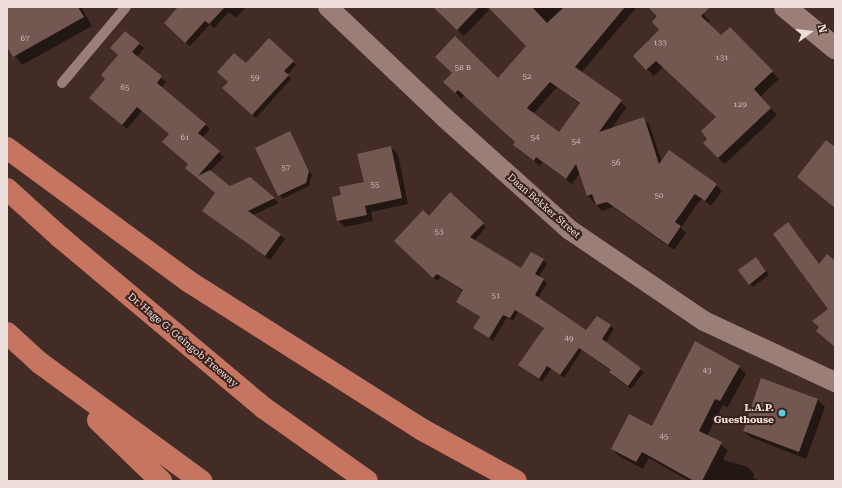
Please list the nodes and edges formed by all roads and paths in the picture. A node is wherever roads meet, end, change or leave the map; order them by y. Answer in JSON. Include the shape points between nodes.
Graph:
{"nodes":[{"id":1,"x":126,"y":7,"type":"edge"},
{"id":2,"x":328,"y":7,"type":"edge"},
{"id":3,"x":785,"y":7,"type":"edge"},
{"id":4,"x":835,"y":48,"type":"edge"},
{"id":5,"x":62,"y":83,"type":"dead end"},
{"id":6,"x":7,"y":148,"type":"edge"},
{"id":7,"x":7,"y":188,"type":"edge"},
{"id":8,"x":7,"y":333,"type":"edge"},
{"id":9,"x":40,"y":363,"type":"junction"},
{"id":10,"x":835,"y":382,"type":"edge"},
{"id":11,"x":161,"y":481,"type":"edge"},
{"id":12,"x":201,"y":481,"type":"edge"},
{"id":13,"x":367,"y":481,"type":"edge"},
{"id":14,"x":516,"y":481,"type":"edge"}],
"edges":[{"from":1,"to":5,"type":"lane"},
{"from":2,"to":10,"type":"street","name":"Daan Bekker Street","via":[[445,118],[570,230],[704,321]]},
{"from":3,"to":4,"type":"street"},
{"from":6,"to":14,"type":"highway","via":[[188,281],[421,429]]},
{"from":7,"to":13,"type":"highway","name":"Dr. Hage G. Geingob Freeway","via":[[60,237],[264,408]]},
{"from":8,"to":9,"type":"highway"},
{"from":9,"to":11,"type":"highway"},
{"from":9,"to":12,"type":"highway"}]}
